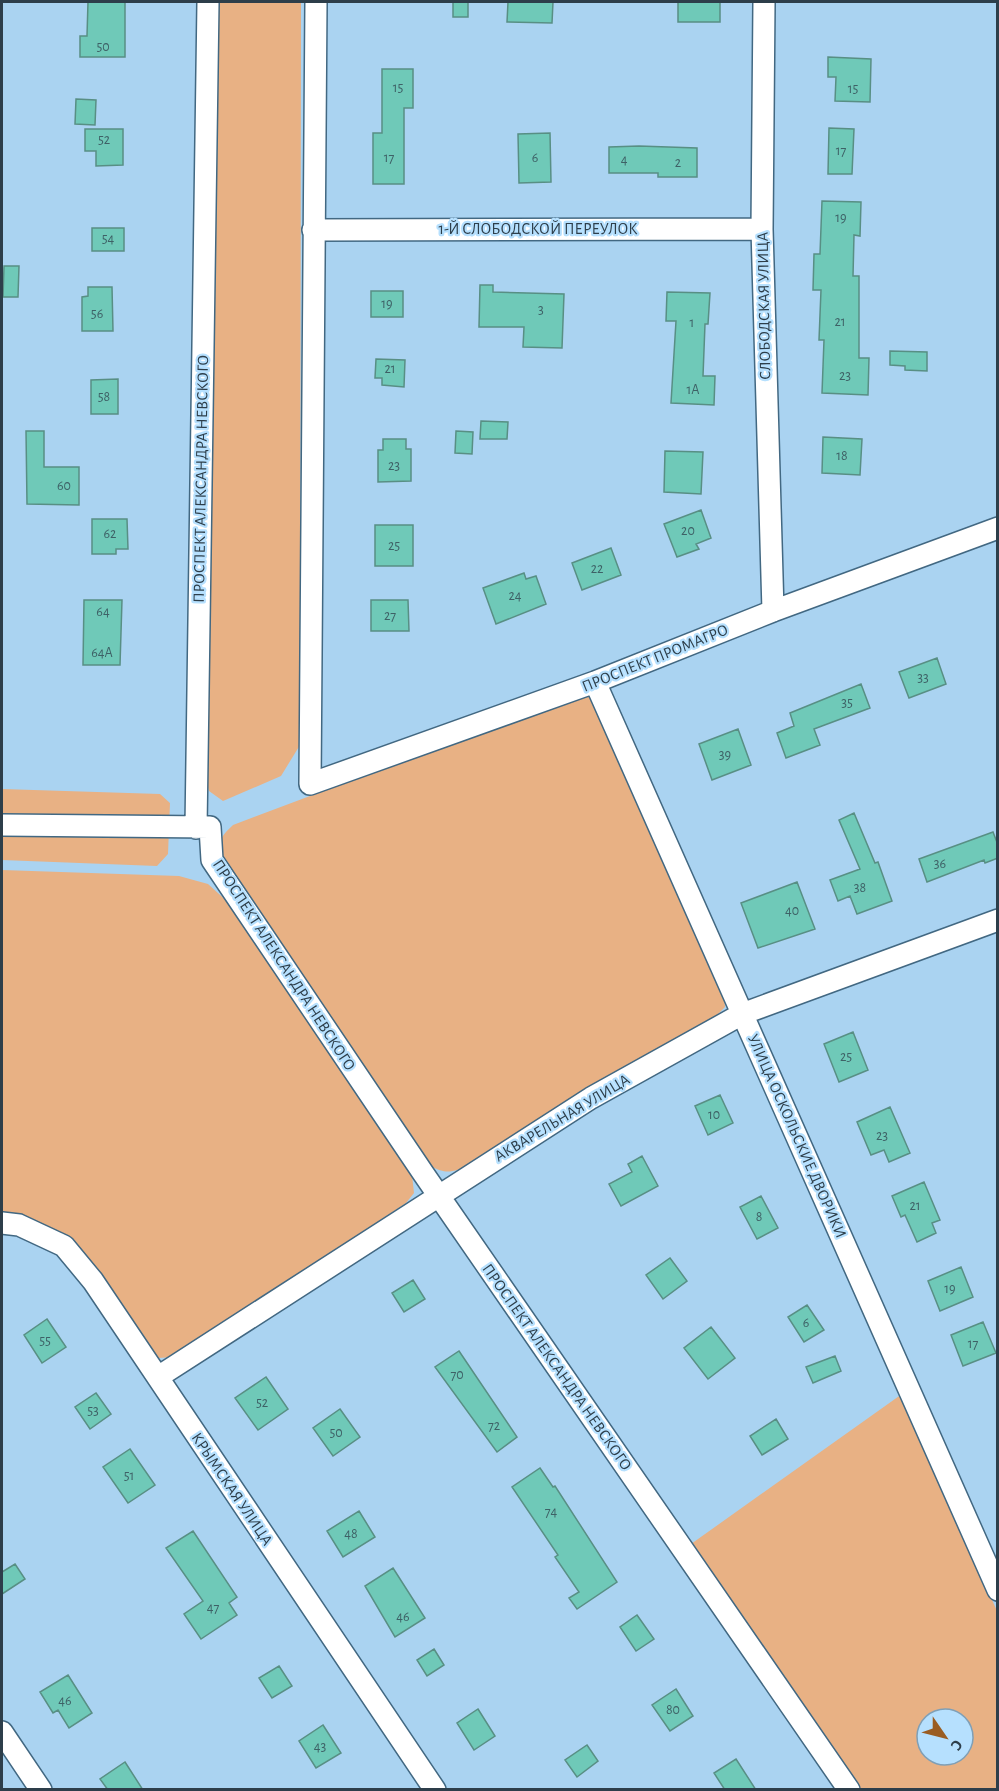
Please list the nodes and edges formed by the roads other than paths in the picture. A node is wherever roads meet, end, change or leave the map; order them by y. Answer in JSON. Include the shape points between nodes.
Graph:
{"nodes":[{"id":1,"x":208,"y":2,"type":"edge"},
{"id":2,"x":316,"y":2,"type":"edge"},
{"id":3,"x":764,"y":2,"type":"edge"},
{"id":4,"x":762,"y":229,"type":"junction"},
{"id":5,"x":313,"y":230,"type":"junction"},
{"id":6,"x":998,"y":528,"type":"edge"},
{"id":7,"x":773,"y":611,"type":"junction"},
{"id":8,"x":595,"y":682,"type":"junction"},
{"id":9,"x":2,"y":825,"type":"edge"},
{"id":10,"x":196,"y":828,"type":"junction"},
{"id":11,"x":998,"y":920,"type":"edge"},
{"id":12,"x":742,"y":1014,"type":"junction"},
{"id":13,"x":438,"y":1194,"type":"junction"},
{"id":14,"x":2,"y":1223,"type":"edge"},
{"id":15,"x":158,"y":1377,"type":"junction"},
{"id":16,"x":998,"y":1590,"type":"edge"},
{"id":17,"x":2,"y":1732,"type":"edge"},
{"id":18,"x":41,"y":1790,"type":"edge"},
{"id":19,"x":435,"y":1790,"type":"edge"},
{"id":20,"x":849,"y":1790,"type":"edge"}],
"edges":[{"from":1,"to":10,"type":"street","name":"ПРОСПЕКТ АЛЕКСАНДРА НЕВСКОГО"},
{"from":2,"to":5,"type":"street"},
{"from":3,"to":4,"type":"street","name":"СЛОБОДСКАЯ УЛИЦА"},
{"from":4,"to":5,"type":"street","name":"1-Й СЛОБОДСКОЙ ПЕРЕУЛОК"},
{"from":4,"to":7,"type":"street","name":"СЛОБОДСКАЯ УЛИЦА"},
{"from":5,"to":8,"type":"street","name":"ПРОСПЕКТ ПРОМАГРО","via":[[310,784]]},
{"from":6,"to":7,"type":"street","name":"ПРОСПЕКТ ПРОМАГРО"},
{"from":7,"to":8,"type":"street","name":"ПРОСПЕКТ ПРОМАГРО"},
{"from":8,"to":12,"type":"street","name":"УЛИЦА ОСКОЛЬСКИЕ ДВОРИКИ"},
{"from":9,"to":10,"type":"street"},
{"from":10,"to":13,"type":"street","name":"ПРОСПЕКТ АЛЕКСАНДРА НЕВСКОГО","via":[[210,828],[212,860]]},
{"from":11,"to":12,"type":"street","name":"АКВАРЕЛЬНАЯ УЛИЦА"},
{"from":12,"to":13,"type":"street","name":"АКВАРЕЛЬНАЯ УЛИЦА","via":[[591,1098]]},
{"from":12,"to":16,"type":"street","name":"УЛИЦА ОСКОЛЬСКИЕ ДВОРИКИ"},
{"from":13,"to":15,"type":"street","name":"АКВАРЕЛЬНАЯ УЛИЦА"},
{"from":13,"to":20,"type":"street","name":"ПРОСПЕКТ АЛЕКСАНДРА НЕВСКОГО"},
{"from":14,"to":15,"type":"street","name":"КРЫМСКАЯ УЛИЦА","via":[[19,1225],[64,1246],[93,1281]]},
{"from":15,"to":19,"type":"street","name":"КРЫМСКАЯ УЛИЦА"},
{"from":17,"to":18,"type":"street"}]}
